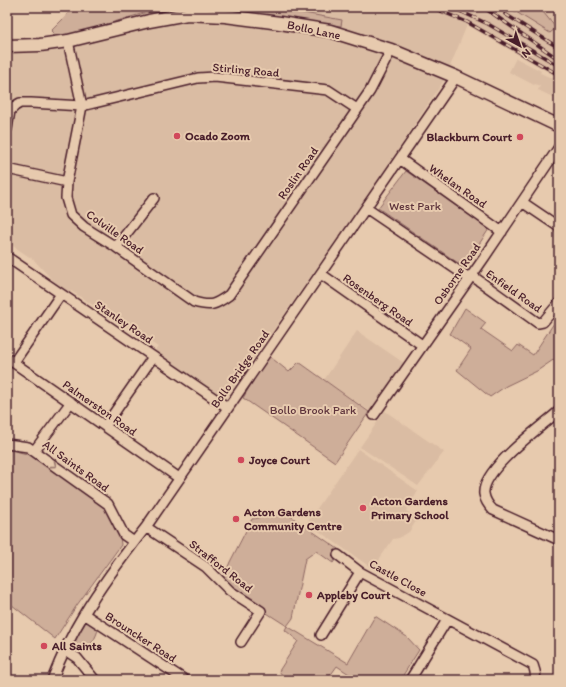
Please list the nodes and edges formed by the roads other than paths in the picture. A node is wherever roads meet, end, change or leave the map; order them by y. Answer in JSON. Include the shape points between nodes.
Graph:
{"nodes":[{"id":1,"x":68,"y":41,"type":"junction"},
{"id":2,"x":7,"y":46,"type":"edge"},
{"id":3,"x":392,"y":50,"type":"junction"},
{"id":4,"x":456,"y":77,"type":"junction"},
{"id":5,"x":82,"y":106,"type":"junction"},
{"id":6,"x":357,"y":109,"type":"junction"},
{"id":7,"x":559,"y":126,"type":"edge"},
{"id":8,"x":7,"y":129,"type":"edge"},
{"id":9,"x":559,"y":147,"type":"edge"},
{"id":10,"x":400,"y":160,"type":"junction"},
{"id":11,"x":7,"y":169,"type":"edge"},
{"id":12,"x":67,"y":182,"type":"junction"},
{"id":13,"x":154,"y":198,"type":"dead end"},
{"id":14,"x":522,"y":202,"type":"junction"},
{"id":15,"x":366,"y":208,"type":"junction"},
{"id":16,"x":559,"y":227,"type":"edge"},
{"id":17,"x":502,"y":232,"type":"junction"},
{"id":18,"x":116,"y":247,"type":"junction"},
{"id":19,"x":7,"y":257,"type":"edge"},
{"id":20,"x":321,"y":274,"type":"junction"},
{"id":21,"x":470,"y":277,"type":"junction"},
{"id":22,"x":61,"y":294,"type":"junction"},
{"id":23,"x":559,"y":303,"type":"edge"},
{"id":24,"x":217,"y":304,"type":"joint"},
{"id":25,"x":555,"y":316,"type":"edge"},
{"id":26,"x":422,"y":345,"type":"junction"},
{"id":27,"x":153,"y":357,"type":"junction"},
{"id":28,"x":10,"y":360,"type":"edge"},
{"id":29,"x":71,"y":402,"type":"junction"},
{"id":30,"x":227,"y":407,"type":"junction"},
{"id":31,"x":559,"y":411,"type":"edge"},
{"id":32,"x":374,"y":414,"type":"dead end"},
{"id":33,"x":105,"y":426,"type":"junction"},
{"id":34,"x":7,"y":444,"type":"edge"},
{"id":35,"x":34,"y":451,"type":"junction"},
{"id":36,"x":179,"y":478,"type":"junction"},
{"id":37,"x":146,"y":527,"type":"junction"},
{"id":38,"x":559,"y":540,"type":"edge"},
{"id":39,"x":134,"y":542,"type":"junction"},
{"id":40,"x":338,"y":555,"type":"dead end"},
{"id":41,"x":360,"y":572,"type":"junction"},
{"id":42,"x":84,"y":614,"type":"junction"},
{"id":43,"x":447,"y":620,"type":"junction"},
{"id":44,"x":321,"y":634,"type":"dead end"},
{"id":45,"x":241,"y":642,"type":"dead end"},
{"id":46,"x":65,"y":650,"type":"junction"},
{"id":47,"x":52,"y":680,"type":"edge"},
{"id":48,"x":95,"y":680,"type":"edge"},
{"id":49,"x":185,"y":680,"type":"edge"},
{"id":50,"x":410,"y":680,"type":"edge"},
{"id":51,"x":534,"y":680,"type":"edge"}],
"edges":[{"from":1,"to":2,"type":"street","name":"Bollo Lane"},
{"from":1,"to":3,"type":"street","name":"Bollo Lane","via":[[187,14],[225,16],[330,31]]},
{"from":1,"to":5,"type":"street","name":"Colville Road"},
{"from":3,"to":4,"type":"street","name":"Bollo Lane"},
{"from":3,"to":6,"type":"street","name":"Roslin Road"},
{"from":4,"to":7,"type":"street","name":"Bollo Lane"},
{"from":4,"to":10,"type":"street","name":"Bollo Bridge Road"},
{"from":5,"to":6,"type":"street","name":"Stirling Road","via":[[215,77],[328,90]]},
{"from":5,"to":8,"type":"street","name":"Stirling Road","via":[[20,103],[10,111]]},
{"from":5,"to":12,"type":"street","name":"Colville Road"},
{"from":6,"to":24,"type":"street","name":"Roslin Road","via":[[229,295]]},
{"from":9,"to":14,"type":"street","name":"Osborne Road"},
{"from":10,"to":15,"type":"street","name":"Bollo Bridge Road"},
{"from":10,"to":17,"type":"street","name":"Whelan Road"},
{"from":11,"to":12,"type":"street"},
{"from":12,"to":18,"type":"street","name":"Colville Road","via":[[66,198],[70,215]]},
{"from":13,"to":18,"type":"street"},
{"from":14,"to":16,"type":"street"},
{"from":14,"to":17,"type":"street","name":"Osborne Road"},
{"from":15,"to":20,"type":"street","name":"Bollo Bridge Road"},
{"from":15,"to":21,"type":"street"},
{"from":17,"to":21,"type":"street","name":"Osborne Road","via":[[481,265]]},
{"from":18,"to":24,"type":"street","name":"Colville Road","via":[[194,302],[204,305]]},
{"from":19,"to":22,"type":"street","name":"Stanley Road"},
{"from":20,"to":26,"type":"street","name":"Rosenberg Road"},
{"from":20,"to":30,"type":"street","name":"Bollo Bridge Road"},
{"from":21,"to":25,"type":"street","name":"Enfield Road","via":[[538,323]]},
{"from":21,"to":26,"type":"street","name":"Osborne Road"},
{"from":22,"to":27,"type":"street","name":"Stanley Road"},
{"from":22,"to":28,"type":"street"},
{"from":23,"to":25,"type":"street","name":"Enfield Road"},
{"from":26,"to":32,"type":"street","name":"Osborne Road"},
{"from":27,"to":30,"type":"street","name":"Stanley Road"},
{"from":27,"to":33,"type":"street"},
{"from":28,"to":29,"type":"street","name":"Palmerston Road"},
{"from":29,"to":33,"type":"street","name":"Palmerston Road"},
{"from":29,"to":35,"type":"street"},
{"from":30,"to":36,"type":"street","name":"Bollo Bridge Road"},
{"from":31,"to":38,"type":"street","via":[[515,448],[495,469],[484,494],[493,510]]},
{"from":33,"to":36,"type":"street","name":"Palmerston Road"},
{"from":34,"to":35,"type":"street","name":"All Saints Road","via":[[28,447]]},
{"from":35,"to":39,"type":"street","name":"All Saints Road","one_way":true,"via":[[108,504],[124,535]]},
{"from":36,"to":37,"type":"street","name":"Bollo Bridge Road"},
{"from":37,"to":39,"type":"street","name":"Bollo Bridge Road"},
{"from":37,"to":45,"type":"street","name":"Strafford Road","via":[[206,567],[230,591],[261,611]]},
{"from":39,"to":42,"type":"street","name":"Bollo Bridge Road"},
{"from":40,"to":41,"type":"street","name":"Castle Close"},
{"from":41,"to":43,"type":"street","name":"Castle Close"},
{"from":41,"to":44,"type":"street"},
{"from":42,"to":46,"type":"street","name":"Bollo Bridge Road"},
{"from":42,"to":49,"type":"street","name":"Brouncker Road"},
{"from":43,"to":50,"type":"street"},
{"from":43,"to":51,"type":"street","name":"Castle Close","via":[[533,666],[536,671]]},
{"from":46,"to":47,"type":"street","name":"Bollo Bridge Road"},
{"from":46,"to":48,"type":"street","via":[[77,658]]}]}
